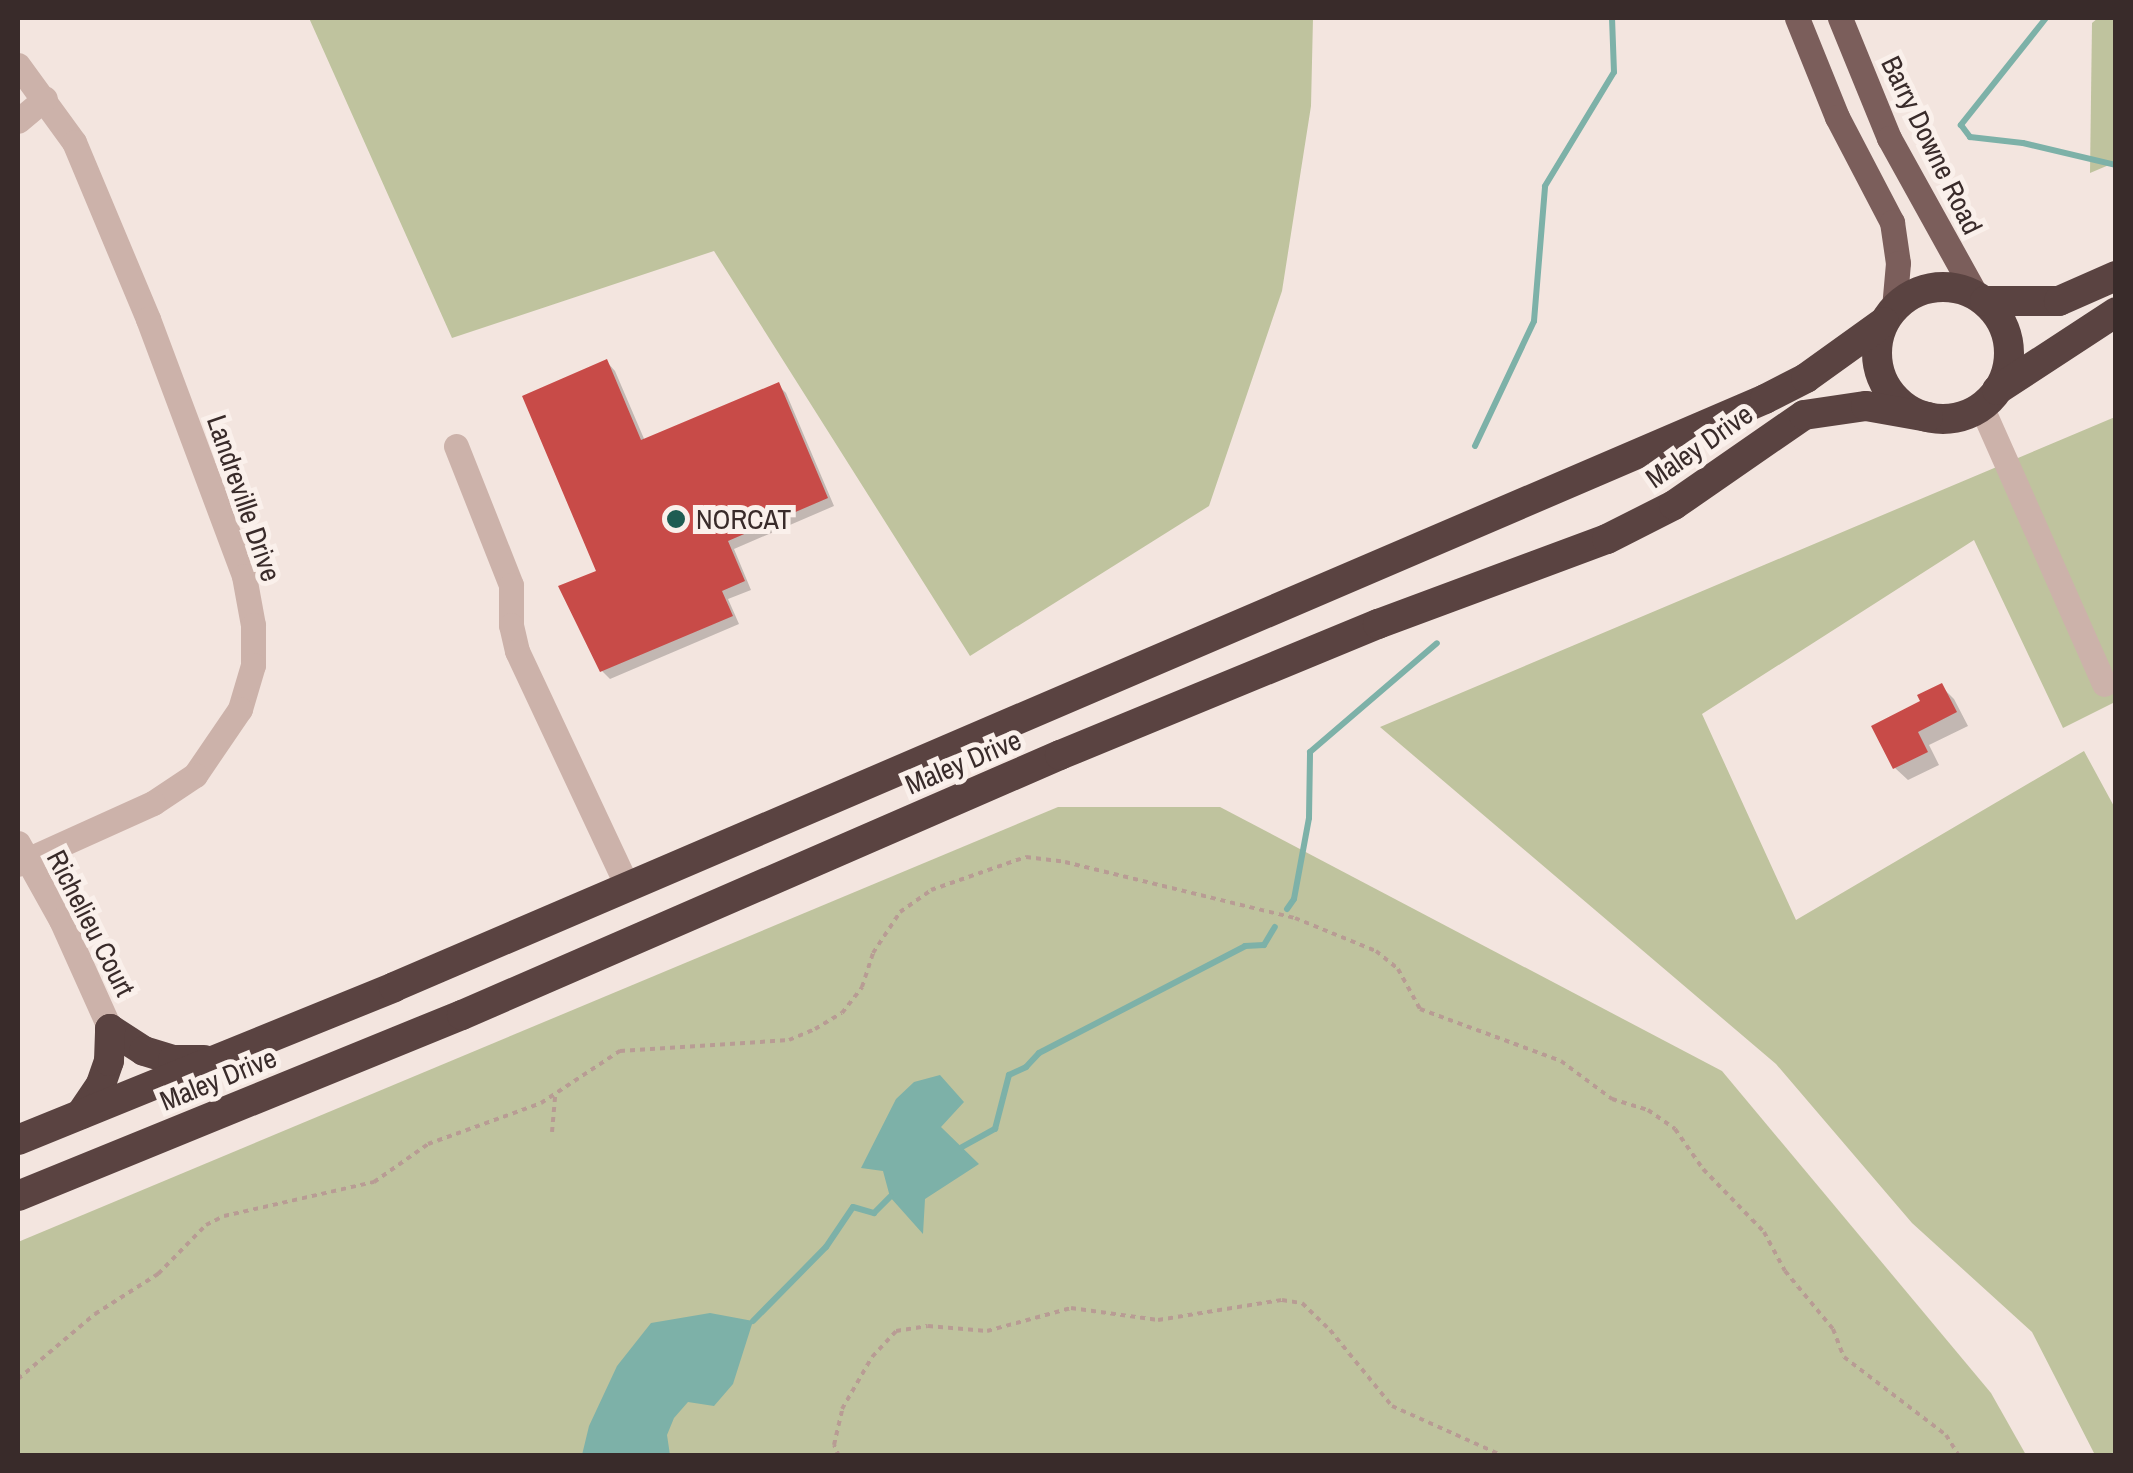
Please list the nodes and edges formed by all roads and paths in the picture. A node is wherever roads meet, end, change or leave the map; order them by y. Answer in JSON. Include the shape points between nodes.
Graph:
{"nodes":[{"id":1,"x":1797,"y":18,"type":"edge"},
{"id":2,"x":1840,"y":18,"type":"edge"},
{"id":3,"x":18,"y":64,"type":"edge"},
{"id":4,"x":45,"y":98,"type":"junction"},
{"id":5,"x":18,"y":121,"type":"edge"},
{"id":6,"x":2116,"y":276,"type":"edge"},
{"id":7,"x":1980,"y":298,"type":"junction"},
{"id":8,"x":2116,"y":312,"type":"edge"},
{"id":9,"x":1889,"y":315,"type":"junction"},
{"id":10,"x":1989,"y":398,"type":"junction"},
{"id":11,"x":1928,"y":417,"type":"junction"},
{"id":12,"x":456,"y":446,"type":"dead end"},
{"id":13,"x":2104,"y":684,"type":"dead end"},
{"id":14,"x":20,"y":856,"type":"edge"},
{"id":15,"x":626,"y":884,"type":"junction"},
{"id":16,"x":110,"y":1029,"type":"junction"},
{"id":17,"x":212,"y":1060,"type":"junction"},
{"id":18,"x":555,"y":1094,"type":"junction"},
{"id":19,"x":81,"y":1114,"type":"junction"},
{"id":20,"x":552,"y":1132,"type":"dead end"},
{"id":21,"x":18,"y":1140,"type":"edge"},
{"id":22,"x":18,"y":1196,"type":"edge"},
{"id":23,"x":18,"y":1379,"type":"edge"},
{"id":24,"x":839,"y":1456,"type":"edge"},
{"id":25,"x":1504,"y":1456,"type":"edge"},
{"id":26,"x":1959,"y":1456,"type":"edge"}],
"edges":[{"from":1,"to":9,"type":"main road","via":[[1837,117],[1892,222],[1898,263]]},
{"from":2,"to":7,"type":"main road","name":"Barry Downe Road","via":[[1897,155]]},
{"from":3,"to":4,"type":"street","name":"Landreville Drive"},
{"from":4,"to":5,"type":"street"},
{"from":4,"to":14,"type":"street","name":"Landreville Drive","via":[[74,142],[244,576],[254,625],[253,666],[240,710],[194,774],[152,803]]},
{"from":6,"to":7,"type":"highway","via":[[2059,301]]},
{"from":7,"to":9,"type":"highway","via":[[1959,288],[1924,290]]},
{"from":7,"to":10,"type":"highway","via":[[2000,320],[2008,343],[2007,368]]},
{"from":8,"to":10,"type":"highway"},
{"from":9,"to":11,"type":"highway","via":[[1878,341],[1882,380],[1909,410]]},
{"from":9,"to":15,"type":"highway","name":"Maley Drive","via":[[1806,378],[1765,399]]},
{"from":10,"to":11,"type":"highway","via":[[1959,416]]},
{"from":10,"to":13,"type":"street"},
{"from":11,"to":22,"type":"highway","name":"Maley Drive","via":[[1866,406],[1804,415],[1674,505],[1608,540],[1378,624],[462,1015]]},
{"from":12,"to":15,"type":"street","via":[[511,585],[517,651]]},
{"from":14,"to":16,"type":"street","name":"Richelieu Court","via":[[62,920]]},
{"from":15,"to":17,"type":"highway","name":"Maley Drive"},
{"from":16,"to":17,"type":"highway","via":[[173,1060]]},
{"from":16,"to":19,"type":"highway","via":[[109,1061]]},
{"from":17,"to":19,"type":"highway","name":"Maley Drive"},
{"from":18,"to":20,"type":"path"},
{"from":18,"to":23,"type":"path","via":[[428,1144],[353,1190],[206,1224],[158,1274],[94,1314]]},
{"from":18,"to":26,"type":"path","via":[[620,1051],[789,1040],[816,1029],[842,1013],[862,987],[873,953],[900,912],[931,890],[1026,857],[1295,918],[1376,951],[1398,970],[1420,1009],[1560,1061],[1612,1099],[1648,1110],[1675,1130],[1764,1232],[1844,1357],[1946,1435]]},
{"from":19,"to":21,"type":"highway","name":"Maley Drive"},
{"from":24,"to":25,"type":"path","via":[[834,1445],[842,1409],[896,1331],[987,1331],[1070,1308],[1158,1320],[1282,1300],[1302,1303],[1392,1406]]}]}
